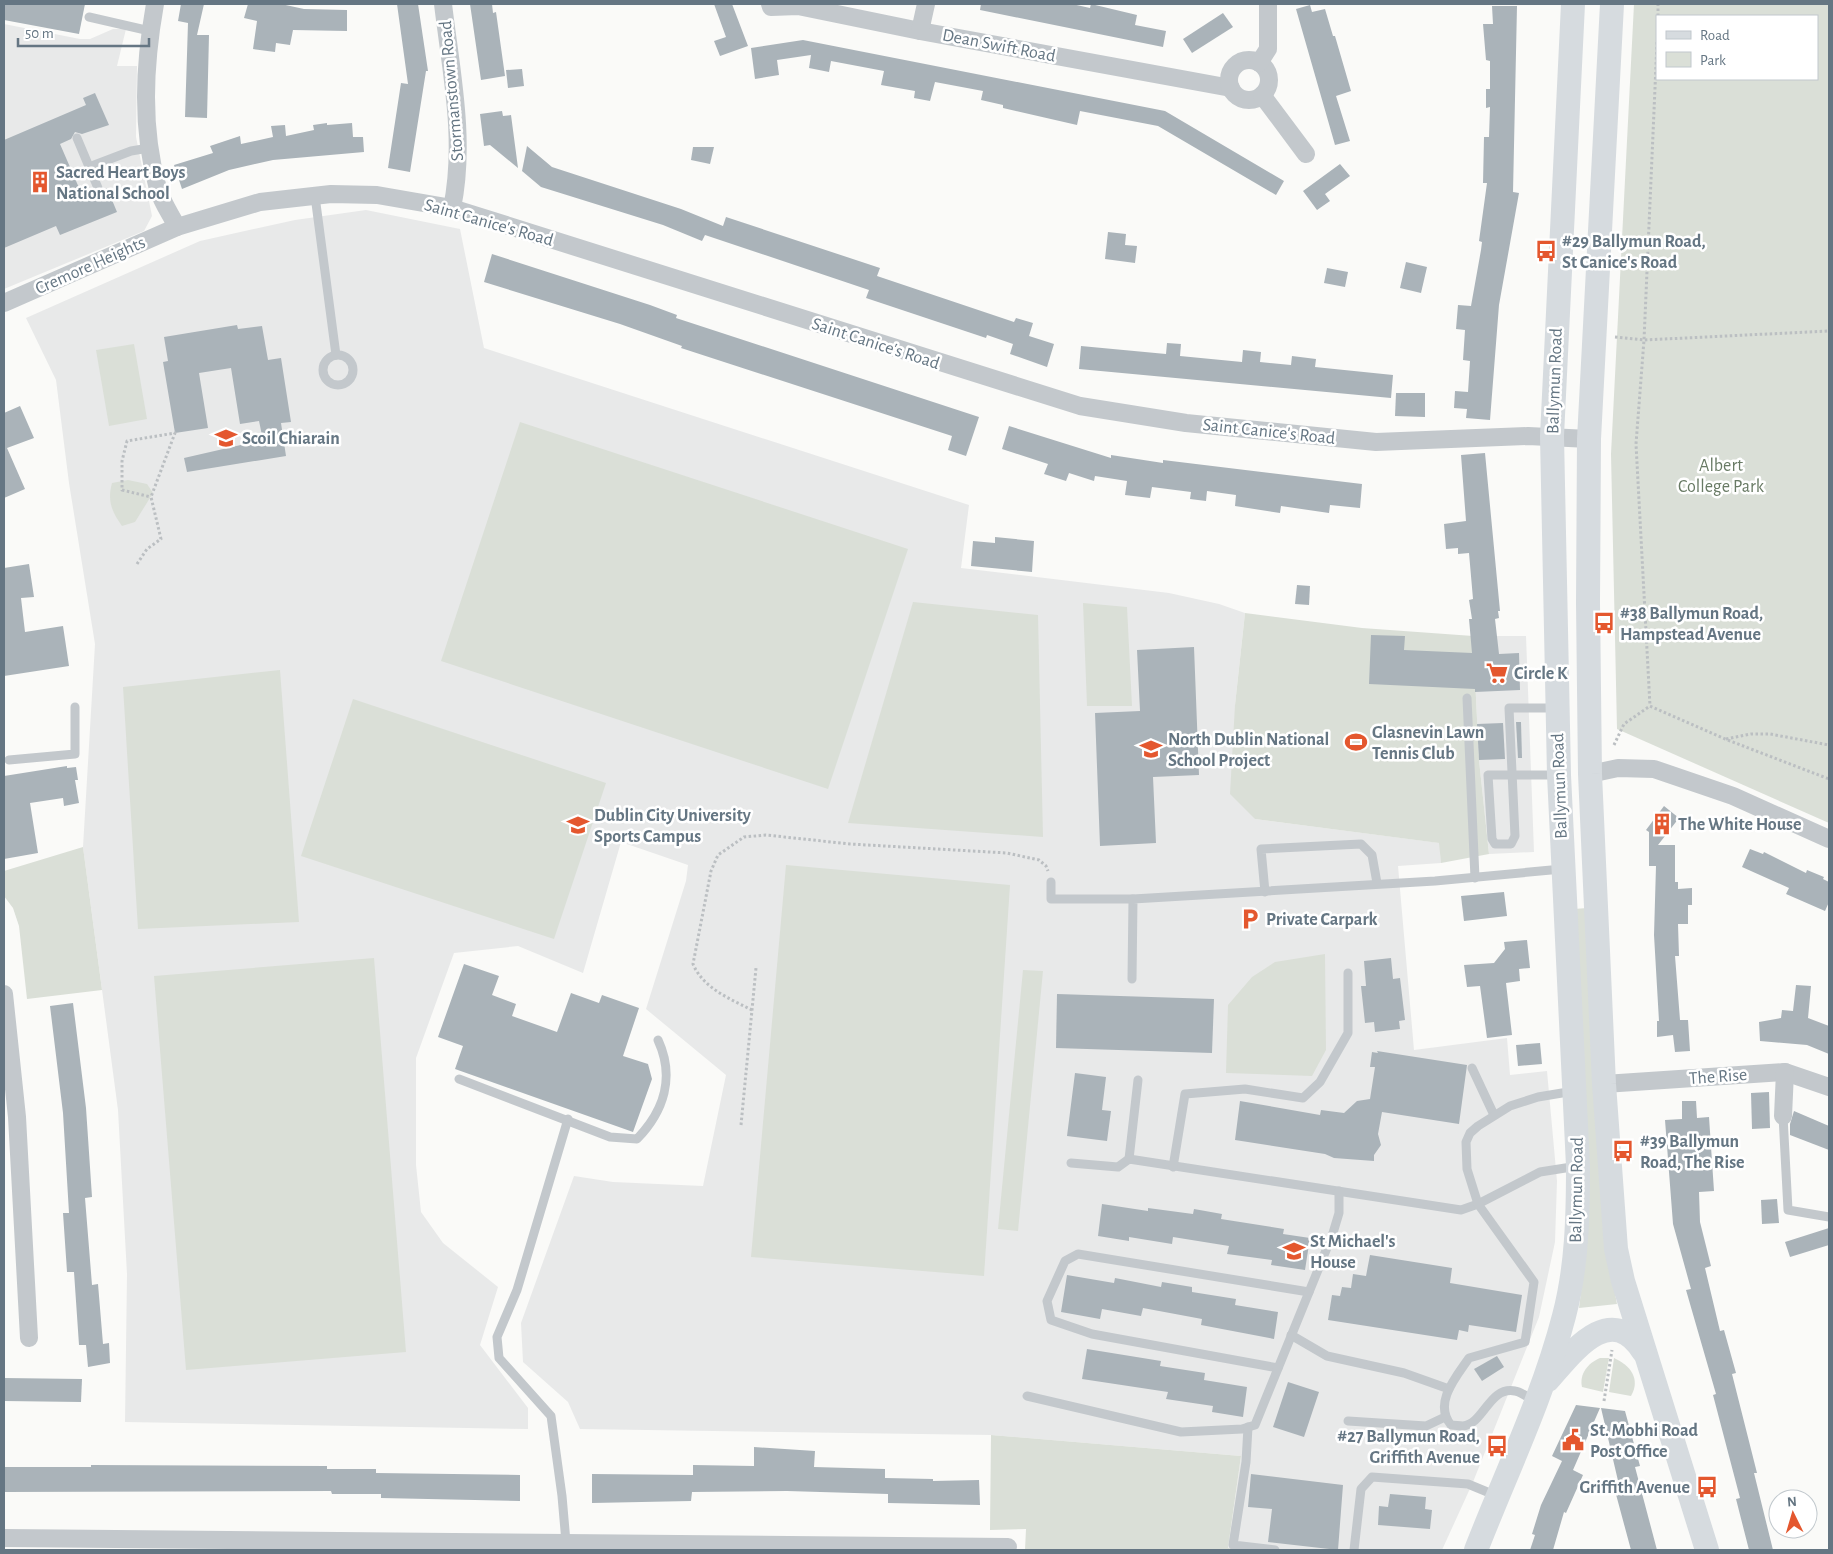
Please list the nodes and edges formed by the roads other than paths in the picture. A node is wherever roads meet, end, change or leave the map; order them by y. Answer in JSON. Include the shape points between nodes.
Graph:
{"nodes":[{"id":1,"x":155,"y":4,"type":"edge"},
{"id":2,"x":443,"y":4,"type":"edge"},
{"id":3,"x":770,"y":4,"type":"edge"},
{"id":4,"x":926,"y":4,"type":"edge"},
{"id":5,"x":1268,"y":4,"type":"edge"},
{"id":6,"x":1573,"y":4,"type":"edge"},
{"id":7,"x":1612,"y":4,"type":"edge"},
{"id":8,"x":89,"y":17,"type":"dead end"},
{"id":9,"x":150,"y":31,"type":"junction"},
{"id":10,"x":920,"y":31,"type":"junction"},
{"id":11,"x":1259,"y":63,"type":"junction"},
{"id":12,"x":1231,"y":88,"type":"junction"},
{"id":13,"x":1262,"y":95,"type":"junction"},
{"id":14,"x":77,"y":138,"type":"dead end"},
{"id":15,"x":149,"y":148,"type":"junction"},
{"id":16,"x":1306,"y":154,"type":"dead end"},
{"id":17,"x":90,"y":167,"type":"junction"},
{"id":18,"x":98,"y":188,"type":"dead end"},
{"id":19,"x":316,"y":196,"type":"junction"},
{"id":20,"x":452,"y":208,"type":"junction"},
{"id":21,"x":176,"y":227,"type":"junction"},
{"id":22,"x":4,"y":304,"type":"edge"},
{"id":23,"x":336,"y":355,"type":"dead end"},
{"id":24,"x":1552,"y":436,"type":"junction"},
{"id":25,"x":1589,"y":439,"type":"junction"},
{"id":26,"x":1467,"y":698,"type":"dead end"},
{"id":27,"x":75,"y":707,"type":"dead end"},
{"id":28,"x":1557,"y":708,"type":"junction"},
{"id":29,"x":9,"y":760,"type":"dead end"},
{"id":30,"x":1512,"y":773,"type":"junction"},
{"id":31,"x":1590,"y":774,"type":"junction"},
{"id":32,"x":1558,"y":775,"type":"junction"},
{"id":33,"x":1829,"y":839,"type":"edge"},
{"id":34,"x":1562,"y":869,"type":"junction"},
{"id":35,"x":1475,"y":878,"type":"junction"},
{"id":36,"x":1051,"y":882,"type":"road end"},
{"id":37,"x":1377,"y":884,"type":"junction"},
{"id":38,"x":1265,"y":892,"type":"junction"},
{"id":39,"x":1134,"y":899,"type":"junction"},
{"id":40,"x":1348,"y":973,"type":"dead end"},
{"id":41,"x":1132,"y":979,"type":"dead end"},
{"id":42,"x":4,"y":994,"type":"edge"},
{"id":43,"x":658,"y":1040,"type":"dead end"},
{"id":44,"x":1472,"y":1068,"type":"dead end"},
{"id":45,"x":1785,"y":1072,"type":"junction"},
{"id":46,"x":459,"y":1079,"type":"dead end"},
{"id":47,"x":1138,"y":1080,"type":"dead end"},
{"id":48,"x":1604,"y":1084,"type":"junction"},
{"id":49,"x":1829,"y":1087,"type":"edge"},
{"id":50,"x":1575,"y":1091,"type":"junction"},
{"id":51,"x":1494,"y":1115,"type":"junction"},
{"id":52,"x":1783,"y":1116,"type":"joint"},
{"id":53,"x":568,"y":1119,"type":"junction"},
{"id":54,"x":1129,"y":1160,"type":"junction"},
{"id":55,"x":1071,"y":1163,"type":"dead end"},
{"id":56,"x":1578,"y":1166,"type":"junction"},
{"id":57,"x":1172,"y":1167,"type":"junction"},
{"id":58,"x":1339,"y":1191,"type":"junction"},
{"id":59,"x":1478,"y":1204,"type":"junction"},
{"id":60,"x":1829,"y":1217,"type":"edge"},
{"id":61,"x":1308,"y":1292,"type":"junction"},
{"id":62,"x":1291,"y":1335,"type":"junction"},
{"id":63,"x":30,"y":1338,"type":"dead end"},
{"id":64,"x":1643,"y":1351,"type":"junction"},
{"id":65,"x":1278,"y":1368,"type":"junction"},
{"id":66,"x":1449,"y":1389,"type":"junction"},
{"id":67,"x":1538,"y":1395,"type":"junction"},
{"id":68,"x":1027,"y":1396,"type":"dead end"},
{"id":69,"x":1445,"y":1417,"type":"junction"},
{"id":70,"x":1348,"y":1420,"type":"dead end"},
{"id":71,"x":1248,"y":1427,"type":"junction"},
{"id":72,"x":1498,"y":1496,"type":"junction"},
{"id":73,"x":4,"y":1538,"type":"edge"},
{"id":74,"x":568,"y":1546,"type":"edge"},
{"id":75,"x":1008,"y":1547,"type":"dead end"},
{"id":76,"x":1477,"y":1549,"type":"edge"},
{"id":77,"x":1275,"y":1550,"type":"edge"},
{"id":78,"x":1354,"y":1550,"type":"edge"},
{"id":79,"x":1707,"y":1550,"type":"edge"}],
"edges":[{"from":1,"to":9,"type":"street"},
{"from":2,"to":20,"type":"street","name":"Stormanstown Road","via":[[459,152],[458,182]]},
{"from":3,"to":10,"type":"street","name":"Dean Swift Road","via":[[771,8],[798,6]]},
{"from":4,"to":10,"type":"street"},
{"from":5,"to":11,"type":"street","via":[[1268,49]]},
{"from":6,"to":24,"type":"main road","name":"Ballymun Road"},
{"from":7,"to":25,"type":"main road","name":"Ballymun Road"},
{"from":8,"to":9,"type":"lane"},
{"from":9,"to":15,"type":"street","via":[[146,132]]},
{"from":10,"to":12,"type":"street","name":"Dean Swift Road"},
{"from":11,"to":12,"type":"street","via":[[1248,60],[1234,67],[1230,74]]},
{"from":11,"to":13,"type":"street","via":[[1269,78]]},
{"from":12,"to":13,"type":"street","via":[[1243,99],[1251,100]]},
{"from":13,"to":16,"type":"street"},
{"from":14,"to":17,"type":"lane"},
{"from":15,"to":17,"type":"lane","via":[[131,151]]},
{"from":15,"to":21,"type":"street","via":[[158,191]]},
{"from":17,"to":18,"type":"lane"},
{"from":19,"to":20,"type":"street","name":"Saint Canice's Road","via":[[377,195]]},
{"from":19,"to":21,"type":"street","name":"Saint Canice's Road","via":[[260,202]]},
{"from":19,"to":23,"type":"lane"},
{"from":20,"to":24,"type":"street","name":"Saint Canice's Road","via":[[1080,406],[1186,423],[1376,442]]},
{"from":21,"to":22,"type":"street","name":"Cremore Heights"},
{"from":24,"to":25,"type":"street","name":"Saint Canice's Road"},
{"from":24,"to":28,"type":"main road","name":"Ballymun Road"},
{"from":25,"to":31,"type":"main road","name":"Ballymun Road"},
{"from":26,"to":35,"type":"lane"},
{"from":27,"to":29,"type":"lane","via":[[75,754]]},
{"from":28,"to":30,"type":"lane","via":[[1510,708]]},
{"from":28,"to":32,"type":"main road","name":"Ballymun Road"},
{"from":30,"to":30,"type":"lane","via":[[1488,775],[1492,839],[1498,845],[1511,844],[1515,836]]},
{"from":30,"to":32,"type":"lane"},
{"from":31,"to":32,"type":"main road"},
{"from":31,"to":33,"type":"street","via":[[1618,768],[1654,769],[1733,796]]},
{"from":31,"to":48,"type":"main road","name":"Ballymun Road"},
{"from":32,"to":34,"type":"main road","name":"Ballymun Road"},
{"from":34,"to":35,"type":"lane"},
{"from":34,"to":50,"type":"main road","name":"Ballymun Road"},
{"from":35,"to":37,"type":"lane"},
{"from":36,"to":39,"type":"lane","via":[[1051,899]]},
{"from":37,"to":38,"type":"lane"},
{"from":37,"to":38,"type":"lane","via":[[1372,855],[1361,844],[1261,849]]},
{"from":38,"to":39,"type":"lane"},
{"from":39,"to":41,"type":"lane"},
{"from":40,"to":57,"type":"lane","via":[[1348,1032],[1320,1082],[1303,1098],[1245,1089],[1185,1094]]},
{"from":42,"to":63,"type":"street","via":[[17,1117]]},
{"from":43,"to":53,"type":"lane","via":[[665,1054],[667,1081],[663,1102],[652,1124],[637,1139],[610,1137]]},
{"from":44,"to":51,"type":"lane"},
{"from":45,"to":48,"type":"street","name":"The Rise"},
{"from":45,"to":49,"type":"street","name":"The Rise"},
{"from":45,"to":52,"type":"street"},
{"from":46,"to":53,"type":"lane"},
{"from":47,"to":54,"type":"lane"},
{"from":48,"to":64,"type":"main road","name":"Ballymun Road","via":[[1616,1249]]},
{"from":50,"to":51,"type":"lane","via":[[1538,1097]]},
{"from":50,"to":56,"type":"main road","name":"Ballymun Road"},
{"from":51,"to":59,"type":"lane","via":[[1470,1133],[1465,1149],[1467,1169]]},
{"from":52,"to":60,"type":"lane","via":[[1788,1210]]},
{"from":53,"to":74,"type":"lane","via":[[517,1290],[497,1337],[499,1358],[551,1416]]},
{"from":54,"to":55,"type":"lane","via":[[1118,1167]]},
{"from":54,"to":57,"type":"lane"},
{"from":56,"to":59,"type":"lane","via":[[1540,1172]]},
{"from":56,"to":67,"type":"main road","name":"Ballymun Road","via":[[1574,1268],[1564,1316]]},
{"from":57,"to":58,"type":"lane"},
{"from":58,"to":59,"type":"lane","via":[[1461,1210]]},
{"from":58,"to":61,"type":"lane","via":[[1339,1213]]},
{"from":59,"to":66,"type":"lane","via":[[1534,1282],[1525,1342],[1469,1358]]},
{"from":61,"to":62,"type":"lane"},
{"from":61,"to":65,"type":"lane","via":[[1078,1254],[1065,1261],[1047,1301],[1051,1320],[1092,1334]]},
{"from":62,"to":65,"type":"lane"},
{"from":62,"to":66,"type":"lane","via":[[1327,1356],[1404,1374]]},
{"from":64,"to":67,"type":"main road","via":[[1638,1342],[1626,1334],[1599,1332],[1582,1341]]},
{"from":64,"to":79,"type":"main road","name":"Ballymun Road"},
{"from":65,"to":71,"type":"lane","via":[[1255,1425]]},
{"from":66,"to":69,"type":"lane","via":[[1444,1404]]},
{"from":67,"to":69,"type":"lane","via":[[1507,1391],[1490,1400],[1473,1422],[1464,1426],[1451,1425]]},
{"from":67,"to":72,"type":"main road","name":"Ballymun Road"},
{"from":68,"to":71,"type":"lane","via":[[1181,1432]]},
{"from":69,"to":70,"type":"lane","via":[[1426,1426]]},
{"from":71,"to":77,"type":"lane","via":[[1233,1545]]},
{"from":72,"to":76,"type":"main road","name":"Ballymun Road"},
{"from":72,"to":78,"type":"lane","via":[[1468,1484],[1372,1477],[1361,1489]]},
{"from":73,"to":74,"type":"street"},
{"from":74,"to":75,"type":"street"}]}
